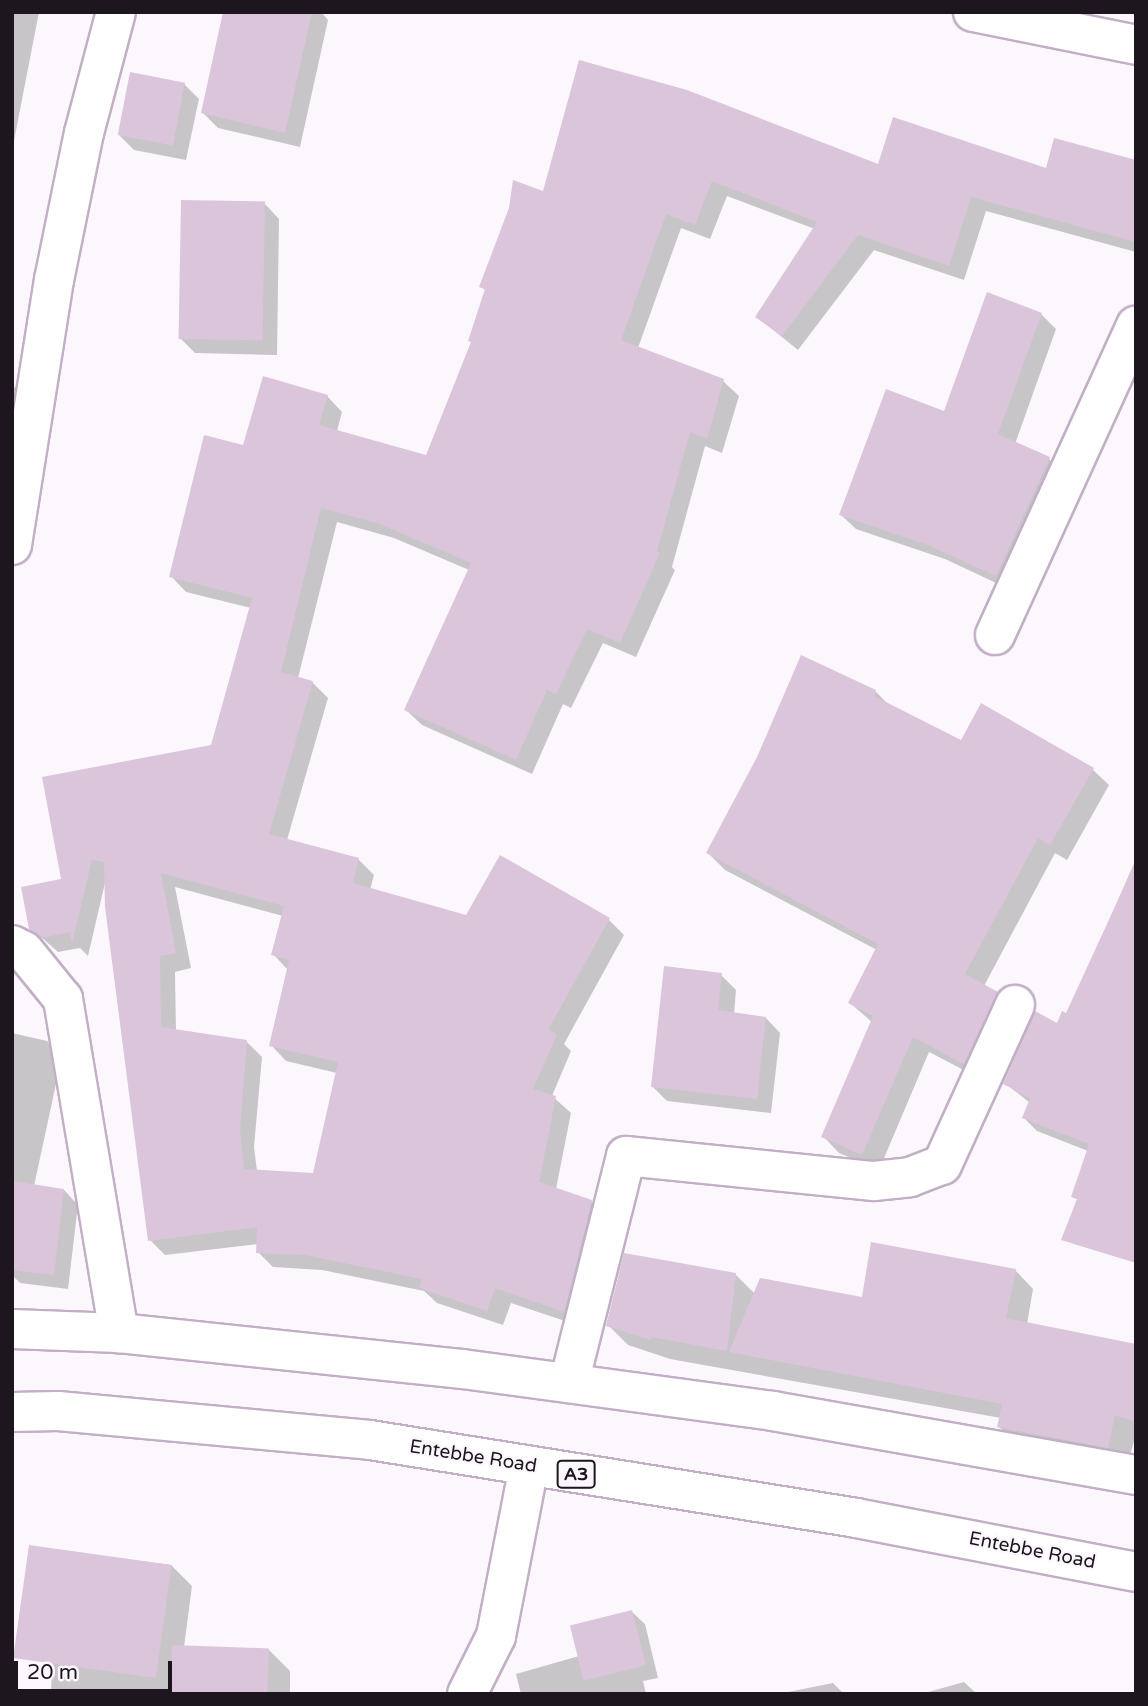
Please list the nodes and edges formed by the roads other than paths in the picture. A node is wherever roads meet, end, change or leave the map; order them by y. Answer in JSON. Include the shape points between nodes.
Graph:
{"nodes":[{"id":1,"x":116,"y":12,"type":"edge"},
{"id":2,"x":972,"y":12,"type":"edge"},
{"id":3,"x":1136,"y":45,"type":"edge"},
{"id":4,"x":1136,"y":326,"type":"edge"},
{"id":5,"x":12,"y":545,"type":"edge"},
{"id":6,"x":995,"y":635,"type":"dead end"},
{"id":7,"x":12,"y":945,"type":"edge"},
{"id":8,"x":1015,"y":1005,"type":"dead end"},
{"id":9,"x":12,"y":1329,"type":"edge"},
{"id":10,"x":119,"y":1333,"type":"junction"},
{"id":11,"x":569,"y":1383,"type":"junction"},
{"id":12,"x":12,"y":1412,"type":"edge"},
{"id":13,"x":529,"y":1467,"type":"junction"},
{"id":14,"x":1136,"y":1475,"type":"edge"},
{"id":15,"x":1136,"y":1572,"type":"edge"},
{"id":16,"x":467,"y":1694,"type":"edge"}],
"edges":[{"from":1,"to":5,"type":"street","via":[[83,133],[54,280]]},
{"from":2,"to":3,"type":"street"},
{"from":4,"to":6,"type":"street"},
{"from":7,"to":10,"type":"street","via":[[24,951],[63,999]]},
{"from":8,"to":11,"type":"street","via":[[942,1165],[910,1177],[874,1181],[626,1156]]},
{"from":9,"to":10,"type":"street"},
{"from":10,"to":11,"type":"street"},
{"from":11,"to":14,"type":"street","via":[[773,1411]]},
{"from":12,"to":13,"type":"street","name":"Entebbe Road","number":"A3","via":[[58,1411],[370,1440]]},
{"from":13,"to":15,"type":"street","name":"Entebbe Road","number":"A3","via":[[856,1518]]},
{"from":13,"to":16,"type":"street","via":[[496,1636]]}]}
